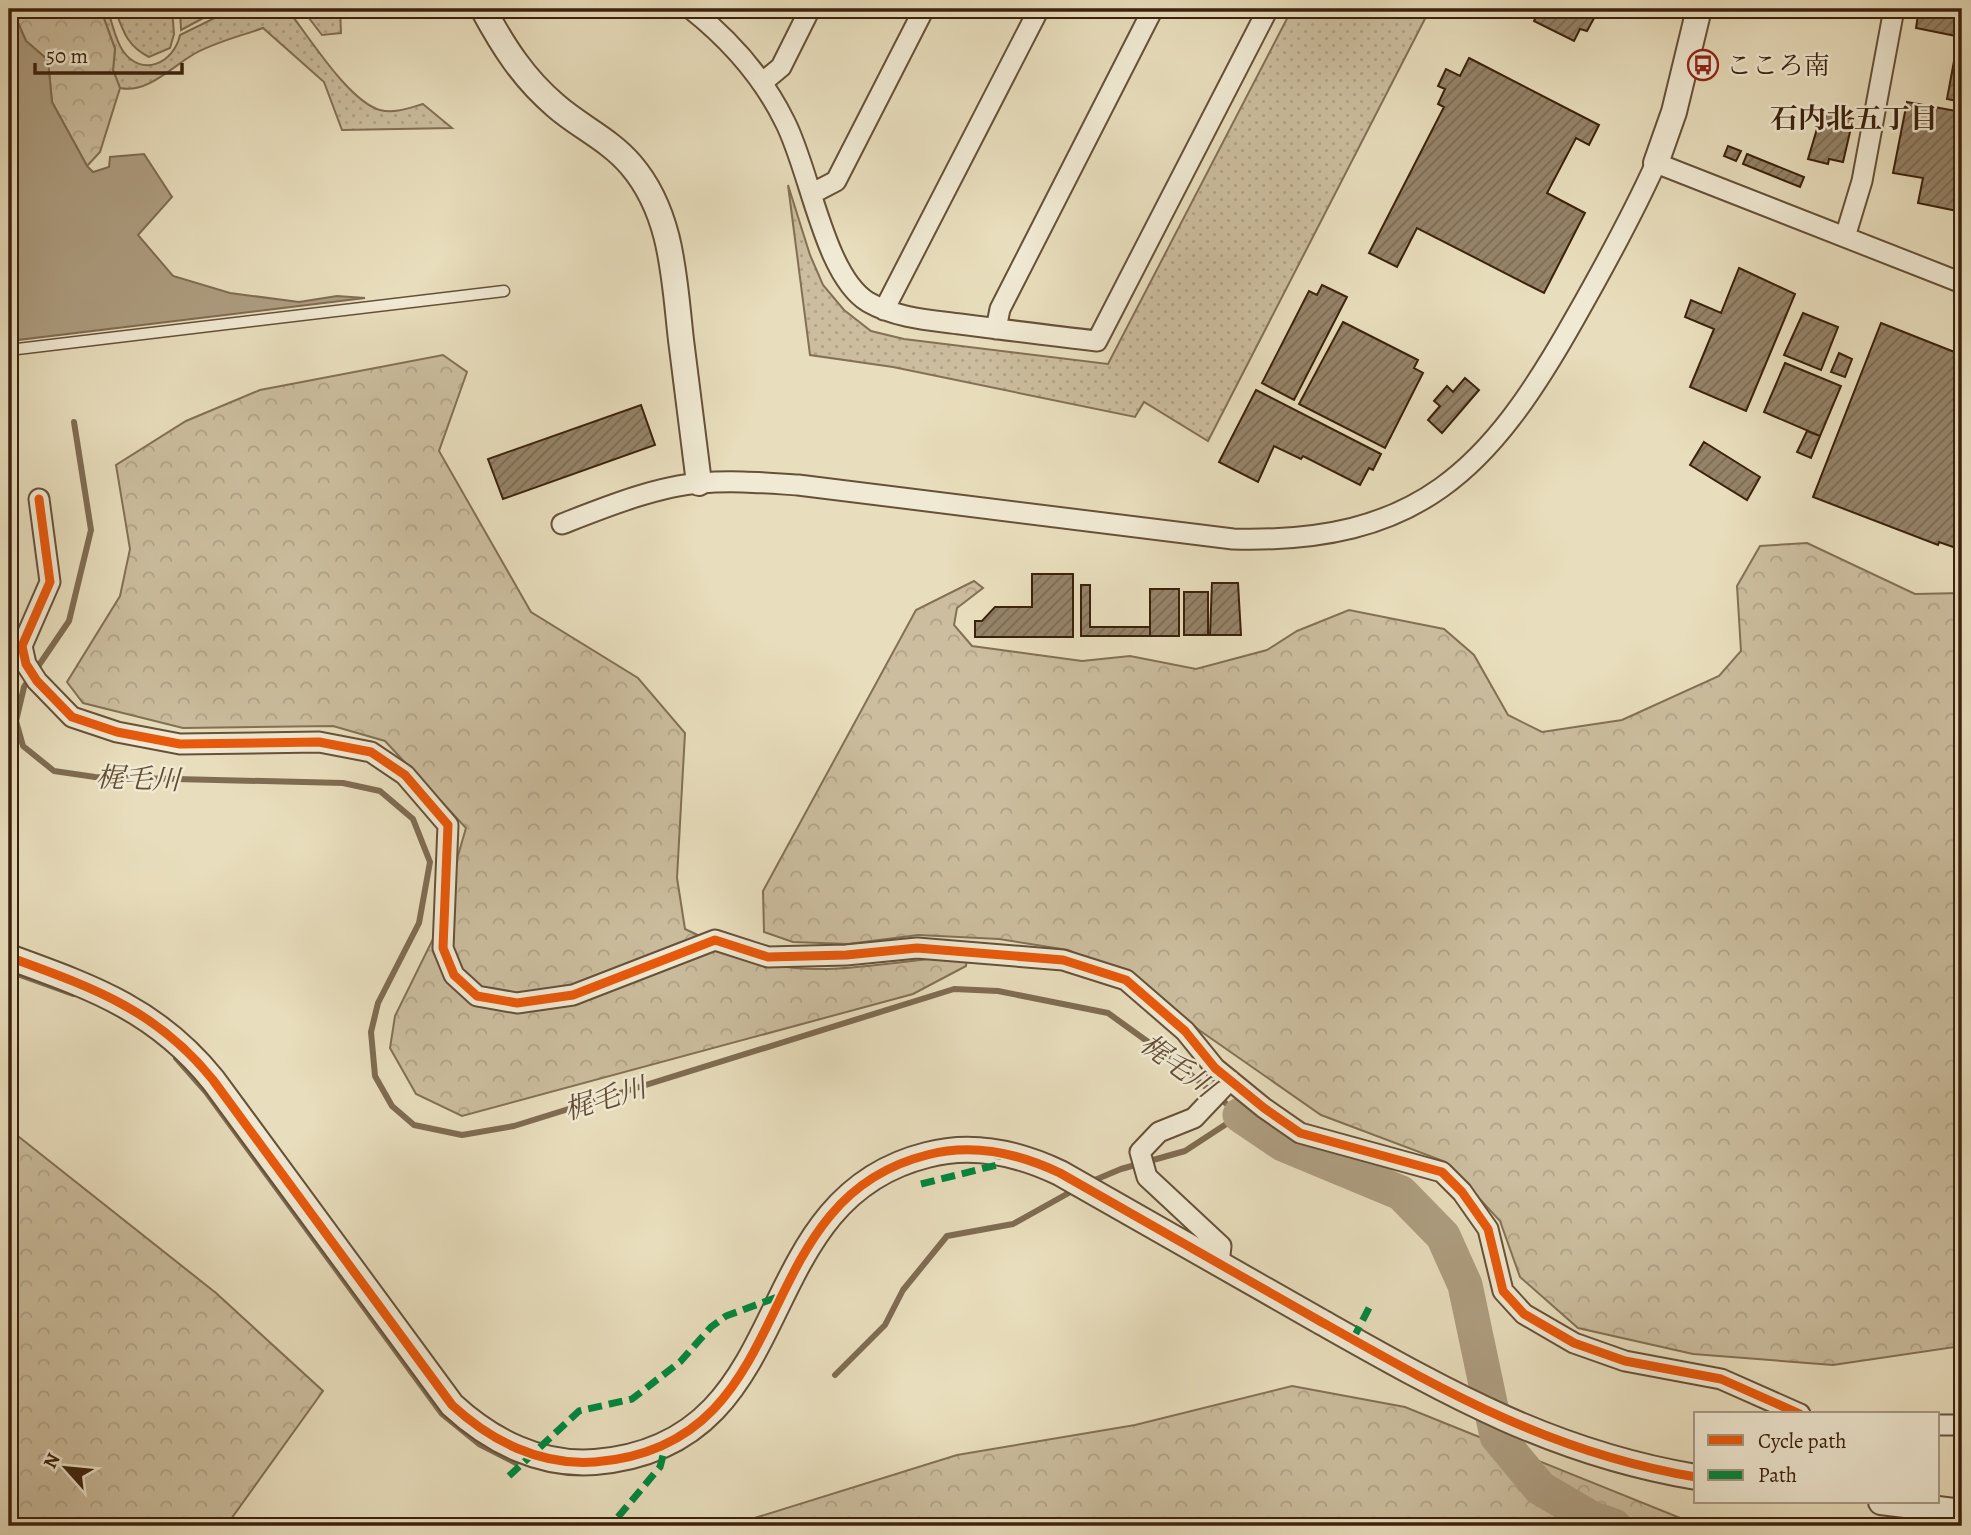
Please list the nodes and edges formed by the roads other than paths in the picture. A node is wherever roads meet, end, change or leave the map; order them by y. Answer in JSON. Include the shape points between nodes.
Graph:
{"nodes":[{"id":1,"x":484,"y":9,"type":"edge"},
{"id":2,"x":810,"y":9,"type":"edge"},
{"id":3,"x":924,"y":9,"type":"edge"},
{"id":4,"x":1039,"y":9,"type":"edge"},
{"id":5,"x":1153,"y":9,"type":"edge"},
{"id":6,"x":1268,"y":9,"type":"edge"},
{"id":7,"x":1699,"y":9,"type":"edge"},
{"id":8,"x":1894,"y":9,"type":"edge"},
{"id":9,"x":694,"y":10,"type":"edge"},
{"id":10,"x":763,"y":82,"type":"junction"},
{"id":11,"x":1656,"y":163,"type":"junction"},
{"id":12,"x":813,"y":193,"type":"junction"},
{"id":13,"x":1845,"y":237,"type":"junction"},
{"id":14,"x":1962,"y":283,"type":"edge"},
{"id":15,"x":504,"y":291,"type":"dead end"},
{"id":16,"x":884,"y":310,"type":"junction"},
{"id":17,"x":996,"y":329,"type":"junction"},
{"id":18,"x":9,"y":350,"type":"edge"},
{"id":19,"x":698,"y":483,"type":"junction"},
{"id":20,"x":40,"y":499,"type":"dead end"},
{"id":21,"x":562,"y":524,"type":"dead end"},
{"id":22,"x":9,"y":957,"type":"edge"},
{"id":23,"x":1227,"y":1084,"type":"junction"},
{"id":24,"x":1219,"y":1264,"type":"junction"},
{"id":25,"x":1795,"y":1412,"type":"edge"},
{"id":26,"x":1940,"y":1425,"type":"edge"},
{"id":27,"x":1962,"y":1425,"type":"edge"},
{"id":28,"x":1694,"y":1477,"type":"edge"},
{"id":29,"x":1896,"y":1504,"type":"edge"},
{"id":30,"x":1962,"y":1513,"type":"edge"}],
"edges":[{"from":1,"to":19,"type":"street","via":[[522,72],[555,105],[614,147],[653,198],[670,250]]},
{"from":2,"to":10,"type":"street","via":[[780,67]]},
{"from":3,"to":12,"type":"street","via":[[836,181]]},
{"from":4,"to":16,"type":"street"},
{"from":5,"to":17,"type":"street","via":[[1000,309]]},
{"from":6,"to":17,"type":"street","via":[[1097,341]]},
{"from":7,"to":11,"type":"street","via":[[1674,112]]},
{"from":8,"to":13,"type":"street","via":[[1861,181]]},
{"from":9,"to":10,"type":"street"},
{"from":10,"to":12,"type":"street","via":[[796,144]]},
{"from":11,"to":13,"type":"street"},
{"from":11,"to":19,"type":"street","via":[[1568,330],[1497,437],[1449,483],[1402,511],[1366,525],[1305,538],[1233,539],[797,485]]},
{"from":12,"to":16,"type":"street","via":[[839,270],[851,288]]},
{"from":13,"to":14,"type":"street"},
{"from":15,"to":18,"type":"lane"},
{"from":16,"to":17,"type":"street"},
{"from":19,"to":21,"type":"street","via":[[604,507]]},
{"from":20,"to":23,"type":"street","via":[[50,582],[22,646],[37,681],[72,716],[117,732],[180,744],[318,742],[371,752],[405,775],[448,825],[443,948],[454,975],[477,996],[517,1003],[573,995],[715,940],[768,957],[917,948],[1038,957],[1126,980],[1185,1031]]},
{"from":22,"to":24,"type":"street","via":[[127,1004],[183,1045],[452,1405],[495,1438],[548,1459],[591,1462],[635,1456],[676,1439],[712,1412],[740,1378],[813,1235],[841,1201],[875,1175],[925,1155],[978,1150],[1020,1157],[1060,1173]]},
{"from":23,"to":24,"type":"street","via":[[1189,1121],[1159,1132],[1142,1161],[1151,1181],[1216,1240],[1222,1254]]},
{"from":23,"to":25,"type":"street","via":[[1300,1133],[1442,1172],[1488,1229],[1503,1291],[1524,1314],[1564,1337],[1625,1361],[1721,1379]]},
{"from":24,"to":28,"type":"street","via":[[1451,1395],[1522,1428],[1618,1461]]},
{"from":26,"to":27,"type":"street"},
{"from":29,"to":30,"type":"street"}]}
